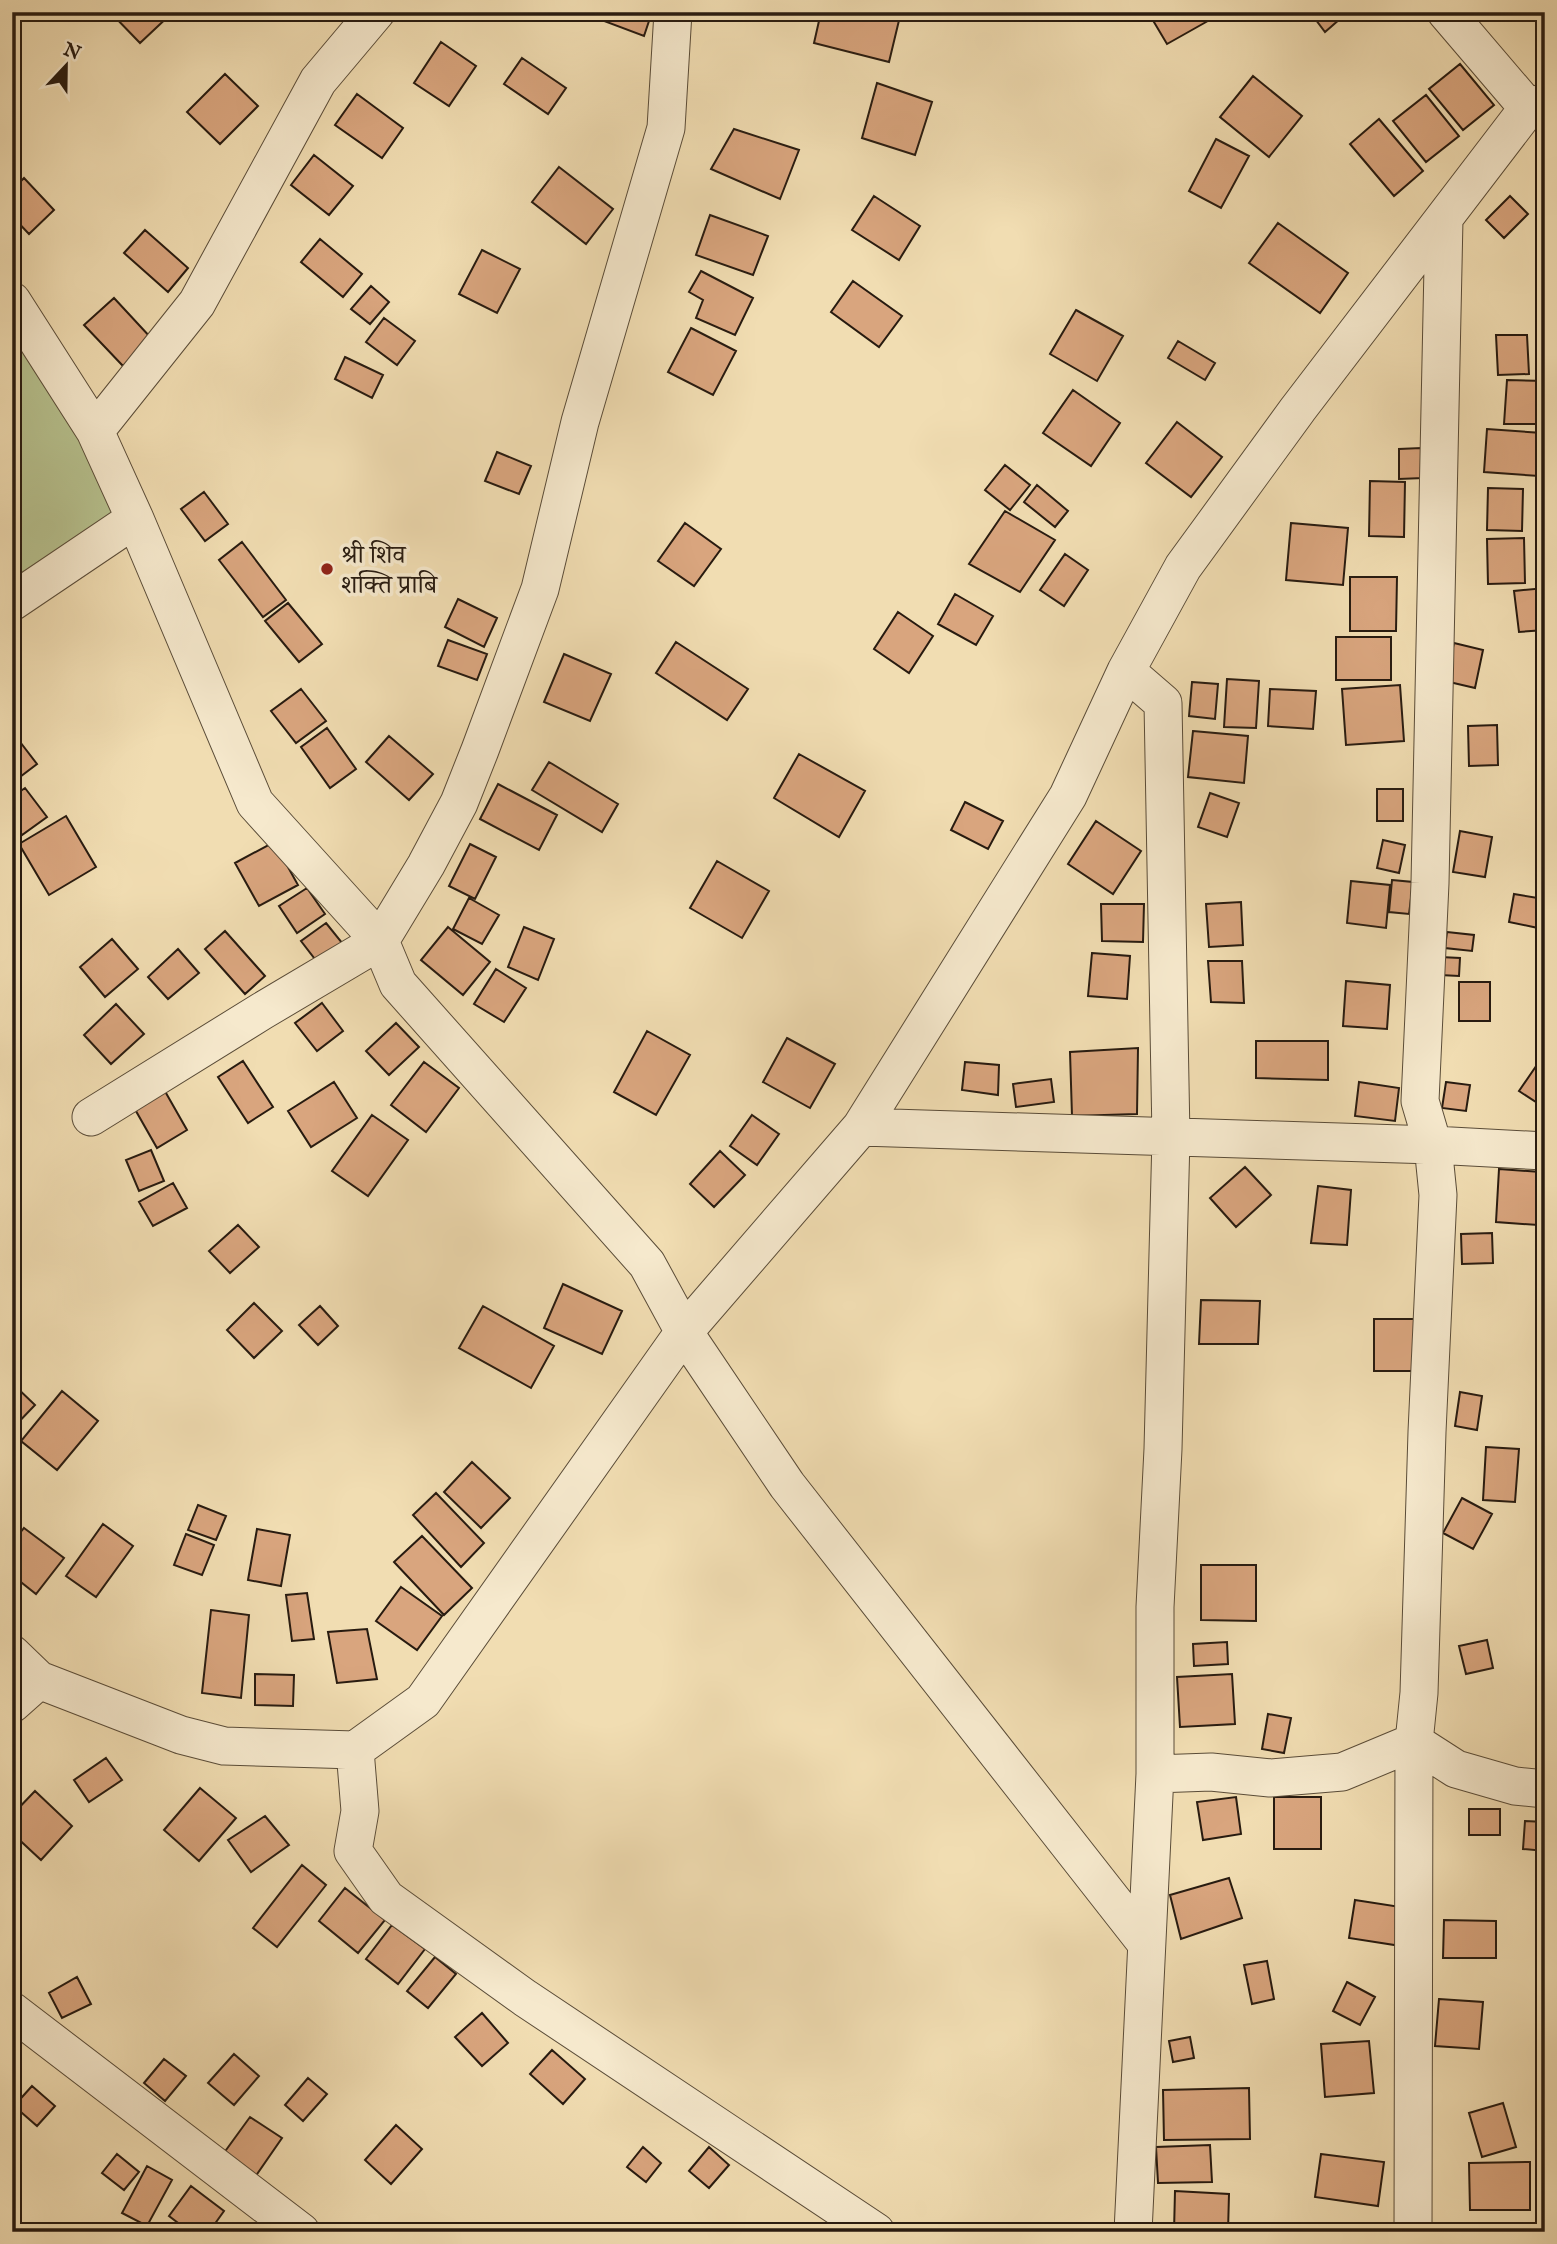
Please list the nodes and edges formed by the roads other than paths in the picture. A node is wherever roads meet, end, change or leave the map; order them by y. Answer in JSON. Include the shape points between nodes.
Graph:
{"nodes":[{"id":1,"x":376,"y":12,"type":"edge"},
{"id":2,"x":673,"y":12,"type":"edge"},
{"id":3,"x":1446,"y":12,"type":"edge"},
{"id":4,"x":1536,"y":105,"type":"edge"},
{"id":5,"x":1444,"y":219,"type":"junction"},
{"id":6,"x":12,"y":301,"type":"edge"},
{"id":7,"x":96,"y":431,"type":"junction"},
{"id":8,"x":135,"y":519,"type":"junction"},
{"id":9,"x":12,"y":602,"type":"edge"},
{"id":10,"x":1126,"y":671,"type":"junction"},
{"id":11,"x":380,"y":941,"type":"junction"},
{"id":12,"x":91,"y":1117,"type":"dead end"},
{"id":13,"x":861,"y":1128,"type":"junction"},
{"id":14,"x":1171,"y":1137,"type":"junction"},
{"id":15,"x":1433,"y":1145,"type":"junction"},
{"id":16,"x":1545,"y":1151,"type":"edge"},
{"id":17,"x":684,"y":1332,"type":"junction"},
{"id":18,"x":12,"y":1654,"type":"edge"},
{"id":19,"x":26,"y":1692,"type":"edge"},
{"id":20,"x":1414,"y":1742,"type":"junction"},
{"id":21,"x":355,"y":1751,"type":"junction"},
{"id":22,"x":1155,"y":1774,"type":"junction"},
{"id":23,"x":1545,"y":1789,"type":"edge"},
{"id":24,"x":1146,"y":1943,"type":"junction"},
{"id":25,"x":12,"y":2011,"type":"edge"},
{"id":26,"x":301,"y":2232,"type":"edge"},
{"id":27,"x":876,"y":2232,"type":"edge"},
{"id":28,"x":1133,"y":2232,"type":"edge"},
{"id":29,"x":1413,"y":2232,"type":"edge"}],
"edges":[{"from":1,"to":7,"type":"street","via":[[318,81],[197,303]]},
{"from":2,"to":11,"type":"street","via":[[666,128],[580,422],[540,589],[459,803]]},
{"from":3,"to":4,"type":"street"},
{"from":4,"to":5,"type":"street"},
{"from":5,"to":10,"type":"street","via":[[1183,567]]},
{"from":5,"to":15,"type":"street","via":[[1430,883],[1420,1101]]},
{"from":6,"to":7,"type":"street"},
{"from":7,"to":8,"type":"street"},
{"from":8,"to":9,"type":"street"},
{"from":8,"to":11,"type":"street","via":[[255,803]]},
{"from":10,"to":13,"type":"street","via":[[1068,796]]},
{"from":10,"to":14,"type":"street","via":[[1163,703]]},
{"from":11,"to":12,"type":"street"},
{"from":11,"to":17,"type":"street","via":[[398,984],[647,1264]]},
{"from":13,"to":14,"type":"street"},
{"from":13,"to":17,"type":"street"},
{"from":14,"to":15,"type":"street"},
{"from":14,"to":22,"type":"street","via":[[1155,1607]]},
{"from":15,"to":16,"type":"street"},
{"from":15,"to":20,"type":"street","via":[[1438,1195]]},
{"from":17,"to":21,"type":"street","via":[[424,1701]]},
{"from":17,"to":24,"type":"street","via":[[787,1485]]},
{"from":18,"to":19,"type":"street"},
{"from":19,"to":21,"type":"street","via":[[224,1746]]},
{"from":20,"to":22,"type":"street","via":[[1342,1772],[1270,1777]]},
{"from":20,"to":23,"type":"street","via":[[1456,1769],[1515,1786]]},
{"from":20,"to":29,"type":"street"},
{"from":21,"to":27,"type":"street","via":[[359,1811],[353,1852],[386,1898],[525,1998]]},
{"from":22,"to":24,"type":"street"},
{"from":24,"to":28,"type":"street"},
{"from":25,"to":26,"type":"street"}]}
